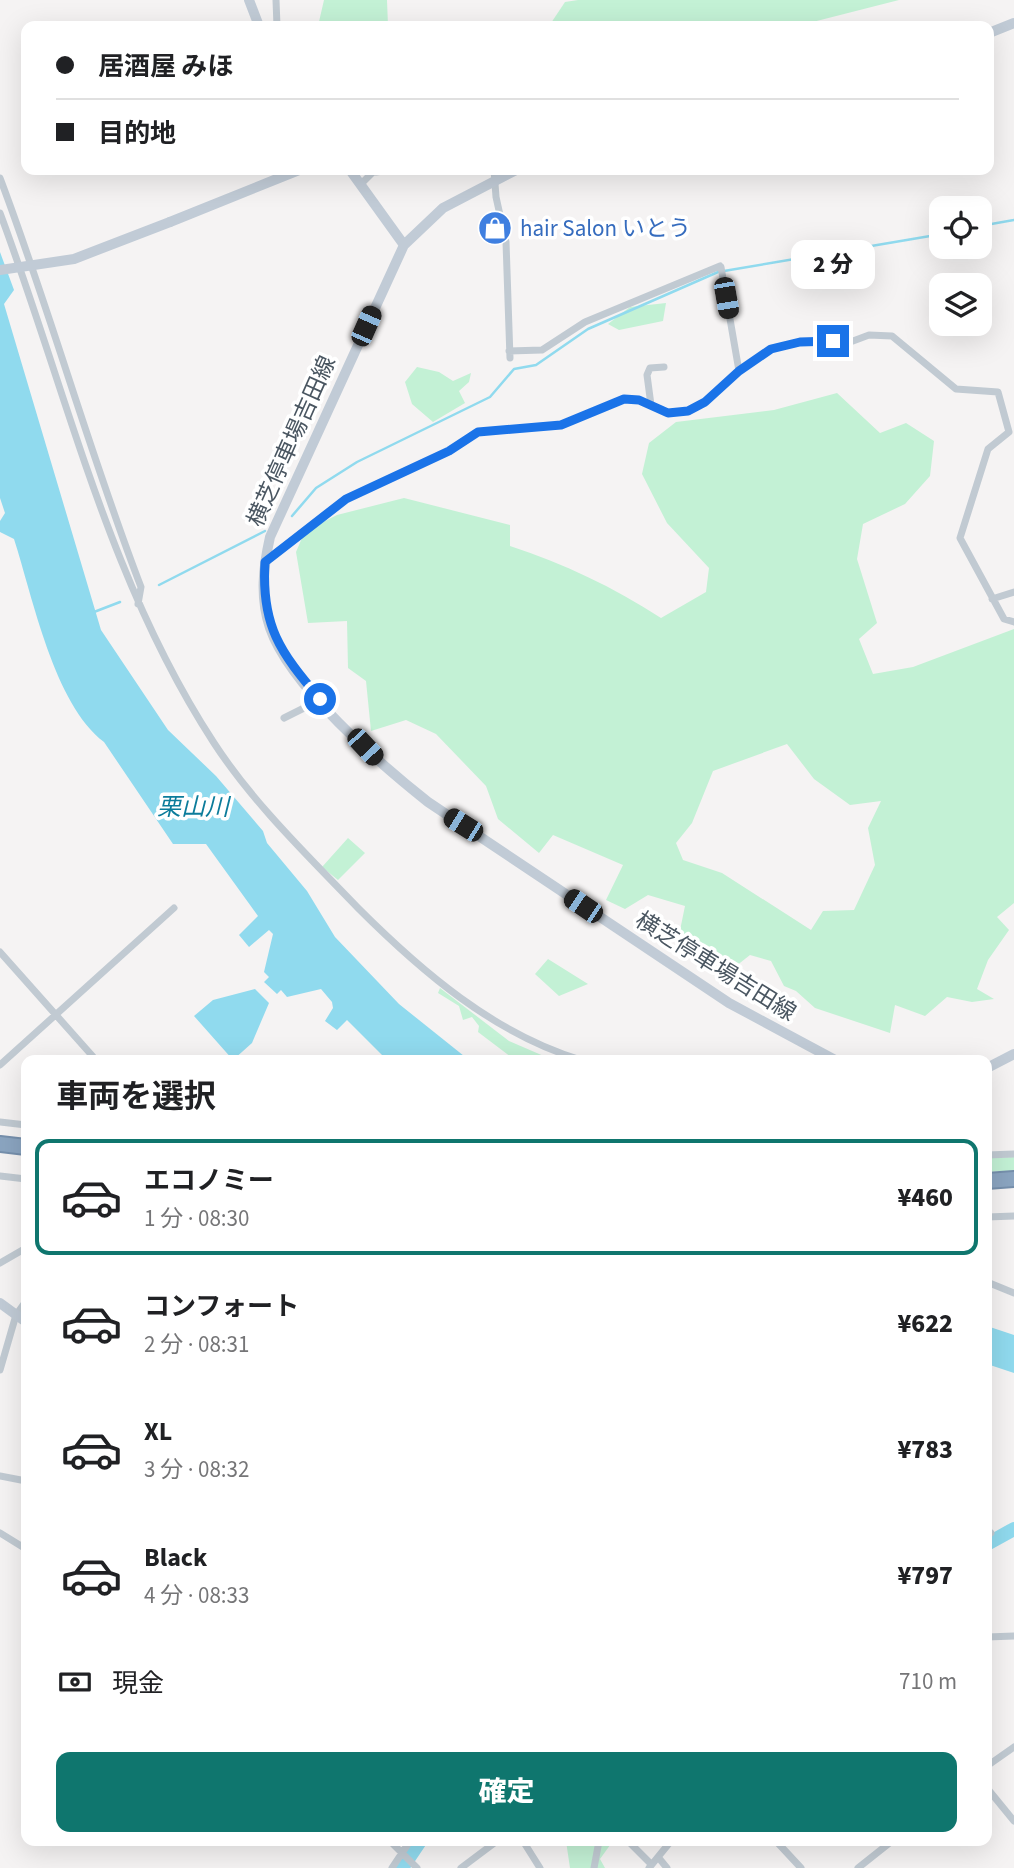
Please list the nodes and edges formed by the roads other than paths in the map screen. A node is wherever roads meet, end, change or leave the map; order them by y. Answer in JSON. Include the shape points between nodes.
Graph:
{"nodes":[{"id":1,"x":248,"y":0,"type":"edge"},
{"id":2,"x":276,"y":0,"type":"edge"},
{"id":3,"x":257,"y":21,"type":"edge"},
{"id":4,"x":277,"y":21,"type":"edge"},
{"id":5,"x":1014,"y":23,"type":"edge"},
{"id":6,"x":994,"y":31,"type":"edge"},
{"id":7,"x":287,"y":175,"type":"edge"},
{"id":8,"x":353,"y":175,"type":"edge"},
{"id":9,"x":371,"y":175,"type":"edge"},
{"id":10,"x":495,"y":175,"type":"edge"},
{"id":11,"x":0,"y":178,"type":"edge"},
{"id":12,"x":360,"y":185,"type":"junction"},
{"id":13,"x":0,"y":213,"type":"edge"},
{"id":14,"x":404,"y":245,"type":"junction"},
{"id":15,"x":0,"y":270,"type":"edge"},
{"id":16,"x":664,"y":367,"type":"dead end"},
{"id":17,"x":739,"y":371,"type":"junction"},
{"id":18,"x":651,"y":405,"type":"junction"},
{"id":19,"x":265,"y":562,"type":"junction"},
{"id":20,"x":1014,"y":592,"type":"edge"},
{"id":21,"x":992,"y":599,"type":"junction"},
{"id":22,"x":138,"y":604,"type":"junction"},
{"id":23,"x":1014,"y":622,"type":"edge"},
{"id":24,"x":320,"y":699,"type":"junction"},
{"id":25,"x":284,"y":718,"type":"dead end"},
{"id":26,"x":174,"y":908,"type":"dead end"},
{"id":27,"x":0,"y":952,"type":"edge"},
{"id":28,"x":56,"y":1014,"type":"junction"},
{"id":29,"x":1014,"y":1054,"type":"edge"},
{"id":30,"x":92,"y":1055,"type":"edge"},
{"id":31,"x":568,"y":1055,"type":"edge"},
{"id":32,"x":826,"y":1055,"type":"edge"},
{"id":33,"x":0,"y":1065,"type":"edge"},
{"id":34,"x":992,"y":1065,"type":"edge"},
{"id":35,"x":0,"y":1122,"type":"edge"},
{"id":36,"x":21,"y":1124,"type":"edge"},
{"id":37,"x":0,"y":1144,"type":"edge"},
{"id":38,"x":21,"y":1146,"type":"edge"},
{"id":39,"x":1014,"y":1154,"type":"edge"},
{"id":40,"x":992,"y":1155,"type":"edge"},
{"id":41,"x":0,"y":1176,"type":"edge"},
{"id":42,"x":21,"y":1178,"type":"edge"},
{"id":43,"x":1014,"y":1179,"type":"edge"},
{"id":44,"x":992,"y":1181,"type":"edge"},
{"id":45,"x":1014,"y":1216,"type":"edge"},
{"id":46,"x":992,"y":1217,"type":"edge"},
{"id":47,"x":21,"y":1251,"type":"edge"},
{"id":48,"x":0,"y":1263,"type":"edge"},
{"id":49,"x":992,"y":1284,"type":"edge"},
{"id":50,"x":1014,"y":1293,"type":"edge"},
{"id":51,"x":0,"y":1303,"type":"edge"},
{"id":52,"x":21,"y":1308,"type":"edge"},
{"id":53,"x":16,"y":1315,"type":"junction"},
{"id":54,"x":21,"y":1318,"type":"edge"},
{"id":55,"x":0,"y":1370,"type":"edge"},
{"id":56,"x":0,"y":1476,"type":"edge"},
{"id":57,"x":21,"y":1480,"type":"edge"},
{"id":58,"x":0,"y":1533,"type":"edge"},
{"id":59,"x":21,"y":1546,"type":"edge"},
{"id":60,"x":1014,"y":1636,"type":"edge"},
{"id":61,"x":992,"y":1637,"type":"edge"},
{"id":62,"x":1014,"y":1747,"type":"edge"},
{"id":63,"x":992,"y":1762,"type":"edge"},
{"id":64,"x":992,"y":1794,"type":"edge"},
{"id":65,"x":1014,"y":1821,"type":"edge"},
{"id":66,"x":394,"y":1846,"type":"edge"},
{"id":67,"x":407,"y":1846,"type":"edge"},
{"id":68,"x":490,"y":1846,"type":"edge"},
{"id":69,"x":526,"y":1846,"type":"edge"},
{"id":70,"x":598,"y":1846,"type":"edge"},
{"id":71,"x":632,"y":1846,"type":"edge"},
{"id":72,"x":667,"y":1846,"type":"edge"},
{"id":73,"x":781,"y":1846,"type":"edge"},
{"id":74,"x":886,"y":1846,"type":"edge"},
{"id":75,"x":401,"y":1854,"type":"junction"},
{"id":76,"x":658,"y":1857,"type":"junction"},
{"id":77,"x":650,"y":1866,"type":"edge"},
{"id":78,"x":392,"y":1868,"type":"edge"},
{"id":79,"x":417,"y":1868,"type":"edge"},
{"id":80,"x":461,"y":1868,"type":"edge"},
{"id":81,"x":540,"y":1868,"type":"edge"},
{"id":82,"x":594,"y":1868,"type":"edge"},
{"id":83,"x":667,"y":1868,"type":"edge"},
{"id":84,"x":801,"y":1868,"type":"edge"},
{"id":85,"x":858,"y":1868,"type":"edge"}],
"edges":[{"from":1,"to":3,"type":"main road"},
{"from":2,"to":4,"type":"street"},
{"from":5,"to":6,"type":"main road"},
{"from":7,"to":15,"type":"main road","bridge":true,"via":[[74,258]]},
{"from":8,"to":12,"type":"main road"},
{"from":9,"to":12,"type":"street"},
{"from":10,"to":14,"type":"main road","name":"横芝停車場吉田線","via":[[443,208]]},
{"from":10,"to":17,"type":"street","via":[[506,242],[509,355],[542,350],[585,322],[721,269]]},
{"from":11,"to":22,"type":"street","via":[[141,587]]},
{"from":12,"to":14,"type":"main road"},
{"from":13,"to":22,"type":"street","via":[[95,497]]},
{"from":14,"to":19,"type":"main road","name":"横芝停車場吉田線","via":[[271,537]]},
{"from":16,"to":18,"type":"street","via":[[650,368],[647,375]]},
{"from":17,"to":18,"type":"street","via":[[688,411],[668,413]]},
{"from":17,"to":21,"type":"street","via":[[782,345],[853,341],[884,334],[956,389],[998,392],[1009,432],[988,449],[960,538]]},
{"from":18,"to":19,"type":"street","via":[[624,399],[561,425],[478,432],[449,451],[346,499]]},
{"from":19,"to":24,"type":"main road","name":"横芝停車場吉田線","via":[[264,600],[270,628],[283,655]]},
{"from":20,"to":21,"type":"street"},
{"from":21,"to":23,"type":"street","via":[[1004,619]]},
{"from":22,"to":31,"type":"street","via":[[214,743],[309,858],[391,941],[472,1006],[518,1036]]},
{"from":24,"to":25,"type":"street"},
{"from":24,"to":32,"type":"main road","name":"横芝停車場吉田線","via":[[382,765],[428,802],[729,1003]]},
{"from":26,"to":28,"type":"street"},
{"from":27,"to":28,"type":"street"},
{"from":28,"to":30,"type":"street"},
{"from":28,"to":33,"type":"street"},
{"from":29,"to":34,"type":"main road"},
{"from":35,"to":36,"type":"street"},
{"from":37,"to":38,"type":"highway"},
{"from":39,"to":40,"type":"street"},
{"from":41,"to":42,"type":"street"},
{"from":43,"to":44,"type":"highway"},
{"from":45,"to":46,"type":"street"},
{"from":47,"to":48,"type":"street"},
{"from":49,"to":50,"type":"street"},
{"from":51,"to":53,"type":"main road"},
{"from":52,"to":53,"type":"street"},
{"from":53,"to":54,"type":"main road"},
{"from":53,"to":55,"type":"street"},
{"from":56,"to":57,"type":"street"},
{"from":58,"to":59,"type":"street"},
{"from":60,"to":61,"type":"street"},
{"from":62,"to":63,"type":"street"},
{"from":64,"to":65,"type":"street"},
{"from":66,"to":75,"type":"street"},
{"from":67,"to":75,"type":"street"},
{"from":68,"to":80,"type":"street"},
{"from":69,"to":81,"type":"street"},
{"from":70,"to":82,"type":"street"},
{"from":71,"to":77,"type":"street"},
{"from":72,"to":76,"type":"street"},
{"from":73,"to":84,"type":"street"},
{"from":74,"to":85,"type":"street"},
{"from":75,"to":78,"type":"street"},
{"from":75,"to":79,"type":"street"},
{"from":76,"to":77,"type":"street"},
{"from":76,"to":83,"type":"street"}]}
